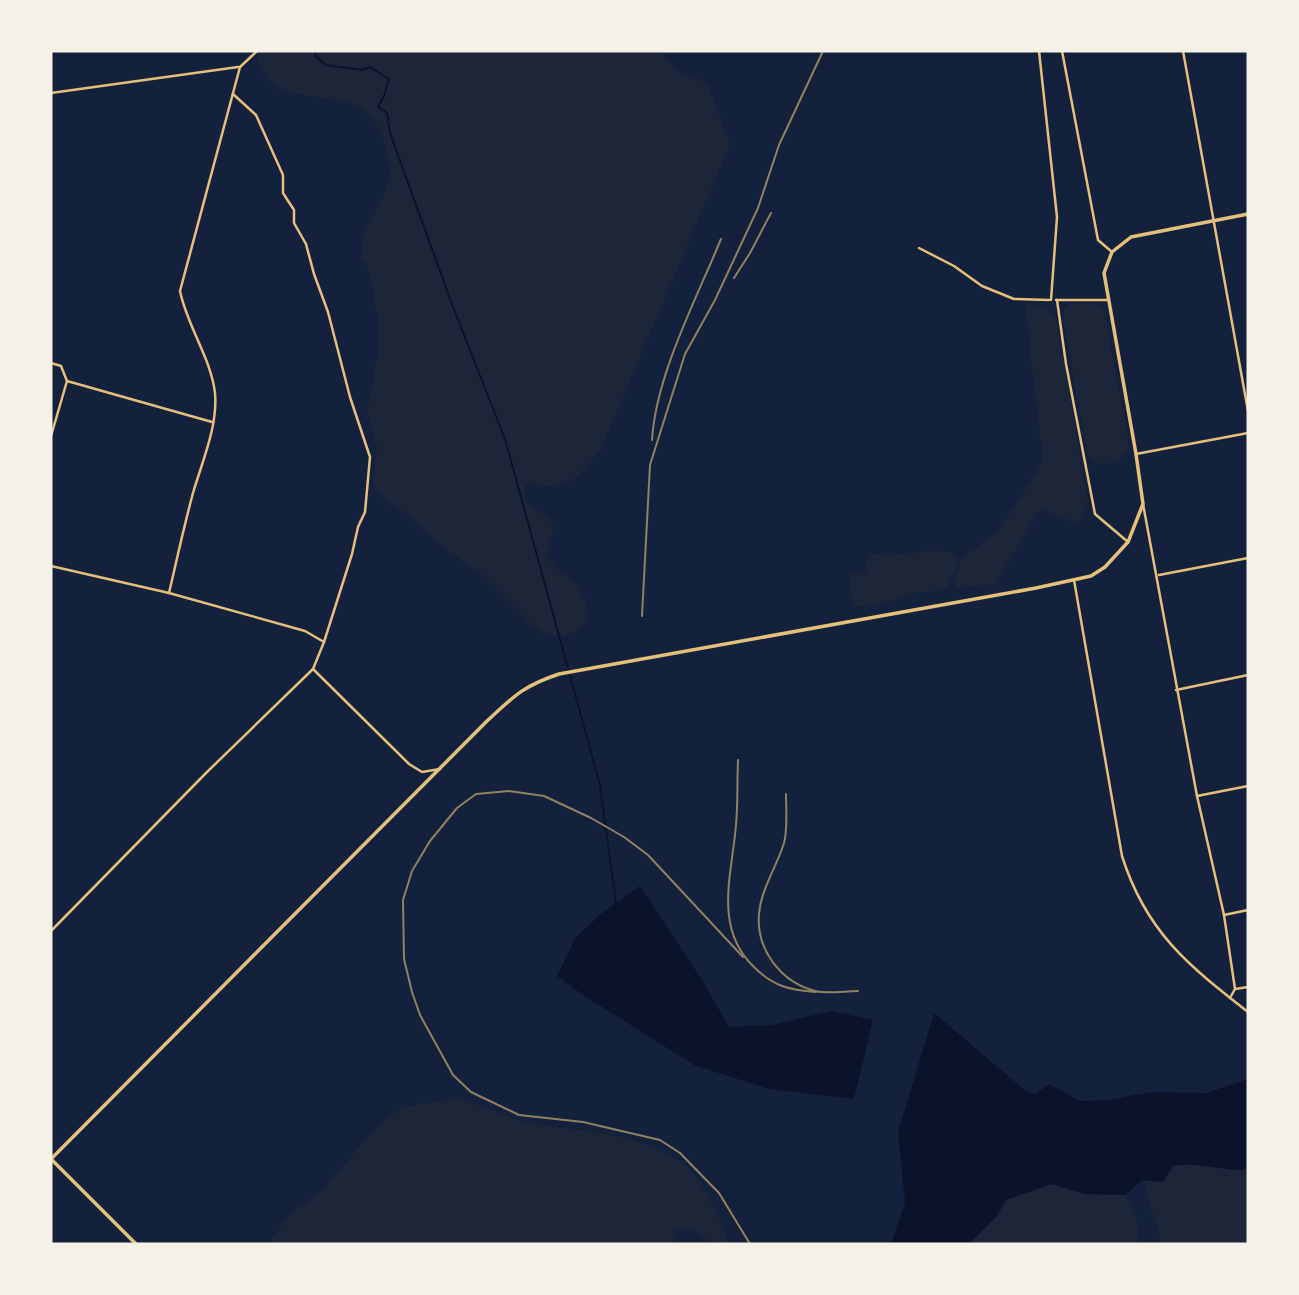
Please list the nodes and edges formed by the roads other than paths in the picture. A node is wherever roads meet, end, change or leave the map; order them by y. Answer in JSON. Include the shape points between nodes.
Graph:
{"nodes":[{"id":1,"x":257,"y":51,"type":"edge"},
{"id":2,"x":1039,"y":51,"type":"edge"},
{"id":3,"x":1062,"y":51,"type":"edge"},
{"id":4,"x":1183,"y":51,"type":"edge"},
{"id":5,"x":240,"y":67,"type":"junction"},
{"id":6,"x":51,"y":93,"type":"edge"},
{"id":7,"x":233,"y":94,"type":"junction"},
{"id":8,"x":1248,"y":215,"type":"edge"},
{"id":9,"x":1212,"y":222,"type":"junction"},
{"id":10,"x":919,"y":248,"type":"dead end"},
{"id":11,"x":1112,"y":252,"type":"junction"},
{"id":12,"x":1051,"y":300,"type":"junction"},
{"id":13,"x":1057,"y":300,"type":"junction"},
{"id":14,"x":1108,"y":300,"type":"junction"},
{"id":15,"x":51,"y":363,"type":"edge"},
{"id":16,"x":67,"y":381,"type":"junction"},
{"id":17,"x":1248,"y":411,"type":"edge"},
{"id":18,"x":214,"y":422,"type":"junction"},
{"id":19,"x":1248,"y":433,"type":"edge"},
{"id":20,"x":51,"y":436,"type":"edge"},
{"id":21,"x":1136,"y":454,"type":"junction"},
{"id":22,"x":1143,"y":504,"type":"junction"},
{"id":23,"x":1128,"y":542,"type":"junction"},
{"id":24,"x":1248,"y":558,"type":"edge"},
{"id":25,"x":51,"y":566,"type":"edge"},
{"id":26,"x":1157,"y":575,"type":"junction"},
{"id":27,"x":1074,"y":580,"type":"junction"},
{"id":28,"x":169,"y":593,"type":"junction"},
{"id":29,"x":324,"y":642,"type":"junction"},
{"id":30,"x":313,"y":669,"type":"junction"},
{"id":31,"x":1248,"y":675,"type":"edge"},
{"id":32,"x":1176,"y":690,"type":"junction"},
{"id":33,"x":440,"y":769,"type":"junction"},
{"id":34,"x":1248,"y":786,"type":"edge"},
{"id":35,"x":1197,"y":796,"type":"junction"},
{"id":36,"x":1248,"y":910,"type":"edge"},
{"id":37,"x":1224,"y":915,"type":"junction"},
{"id":38,"x":51,"y":931,"type":"edge"},
{"id":39,"x":1248,"y":987,"type":"edge"},
{"id":40,"x":1235,"y":989,"type":"junction"},
{"id":41,"x":1230,"y":998,"type":"junction"},
{"id":42,"x":1248,"y":1012,"type":"edge"},
{"id":43,"x":51,"y":1159,"type":"edge"},
{"id":44,"x":136,"y":1244,"type":"edge"}],
"edges":[{"from":1,"to":5,"type":"street"},
{"from":2,"to":12,"type":"street","via":[[1057,217]]},
{"from":3,"to":11,"type":"street","via":[[1098,240]]},
{"from":4,"to":9,"type":"street"},
{"from":5,"to":6,"type":"street"},
{"from":5,"to":7,"type":"street"},
{"from":7,"to":18,"type":"street","via":[[180,291],[213,382]]},
{"from":7,"to":29,"type":"street","via":[[256,115],[283,175],[283,193],[306,244],[370,457],[365,512]]},
{"from":8,"to":9,"type":"street"},
{"from":9,"to":11,"type":"street","via":[[1131,237]]},
{"from":9,"to":17,"type":"street"},
{"from":10,"to":12,"type":"street","via":[[982,286],[1014,299]]},
{"from":11,"to":14,"type":"street","via":[[1104,274]]},
{"from":12,"to":13,"type":"street"},
{"from":13,"to":14,"type":"street"},
{"from":13,"to":23,"type":"street","via":[[1095,514]]},
{"from":14,"to":21,"type":"street"},
{"from":15,"to":16,"type":"street","via":[[61,366]]},
{"from":16,"to":18,"type":"street"},
{"from":16,"to":20,"type":"street"},
{"from":18,"to":28,"type":"street"},
{"from":19,"to":21,"type":"street"},
{"from":21,"to":22,"type":"street"},
{"from":22,"to":23,"type":"street"},
{"from":22,"to":26,"type":"street"},
{"from":23,"to":27,"type":"street","via":[[1105,567]]},
{"from":24,"to":26,"type":"street"},
{"from":25,"to":28,"type":"street"},
{"from":26,"to":32,"type":"street"},
{"from":27,"to":33,"type":"street","via":[[559,674],[519,691]]},
{"from":27,"to":41,"type":"street","via":[[1122,856],[1135,892],[1161,935]]},
{"from":28,"to":29,"type":"street","via":[[305,631]]},
{"from":29,"to":30,"type":"street"},
{"from":30,"to":33,"type":"street","via":[[409,764],[422,772]]},
{"from":30,"to":38,"type":"street"},
{"from":31,"to":32,"type":"street"},
{"from":32,"to":35,"type":"street"},
{"from":33,"to":43,"type":"street"},
{"from":34,"to":35,"type":"street"},
{"from":35,"to":37,"type":"street"},
{"from":36,"to":37,"type":"street"},
{"from":37,"to":40,"type":"street"},
{"from":39,"to":40,"type":"street"},
{"from":40,"to":41,"type":"street"},
{"from":41,"to":42,"type":"street"},
{"from":43,"to":44,"type":"street"}]}
